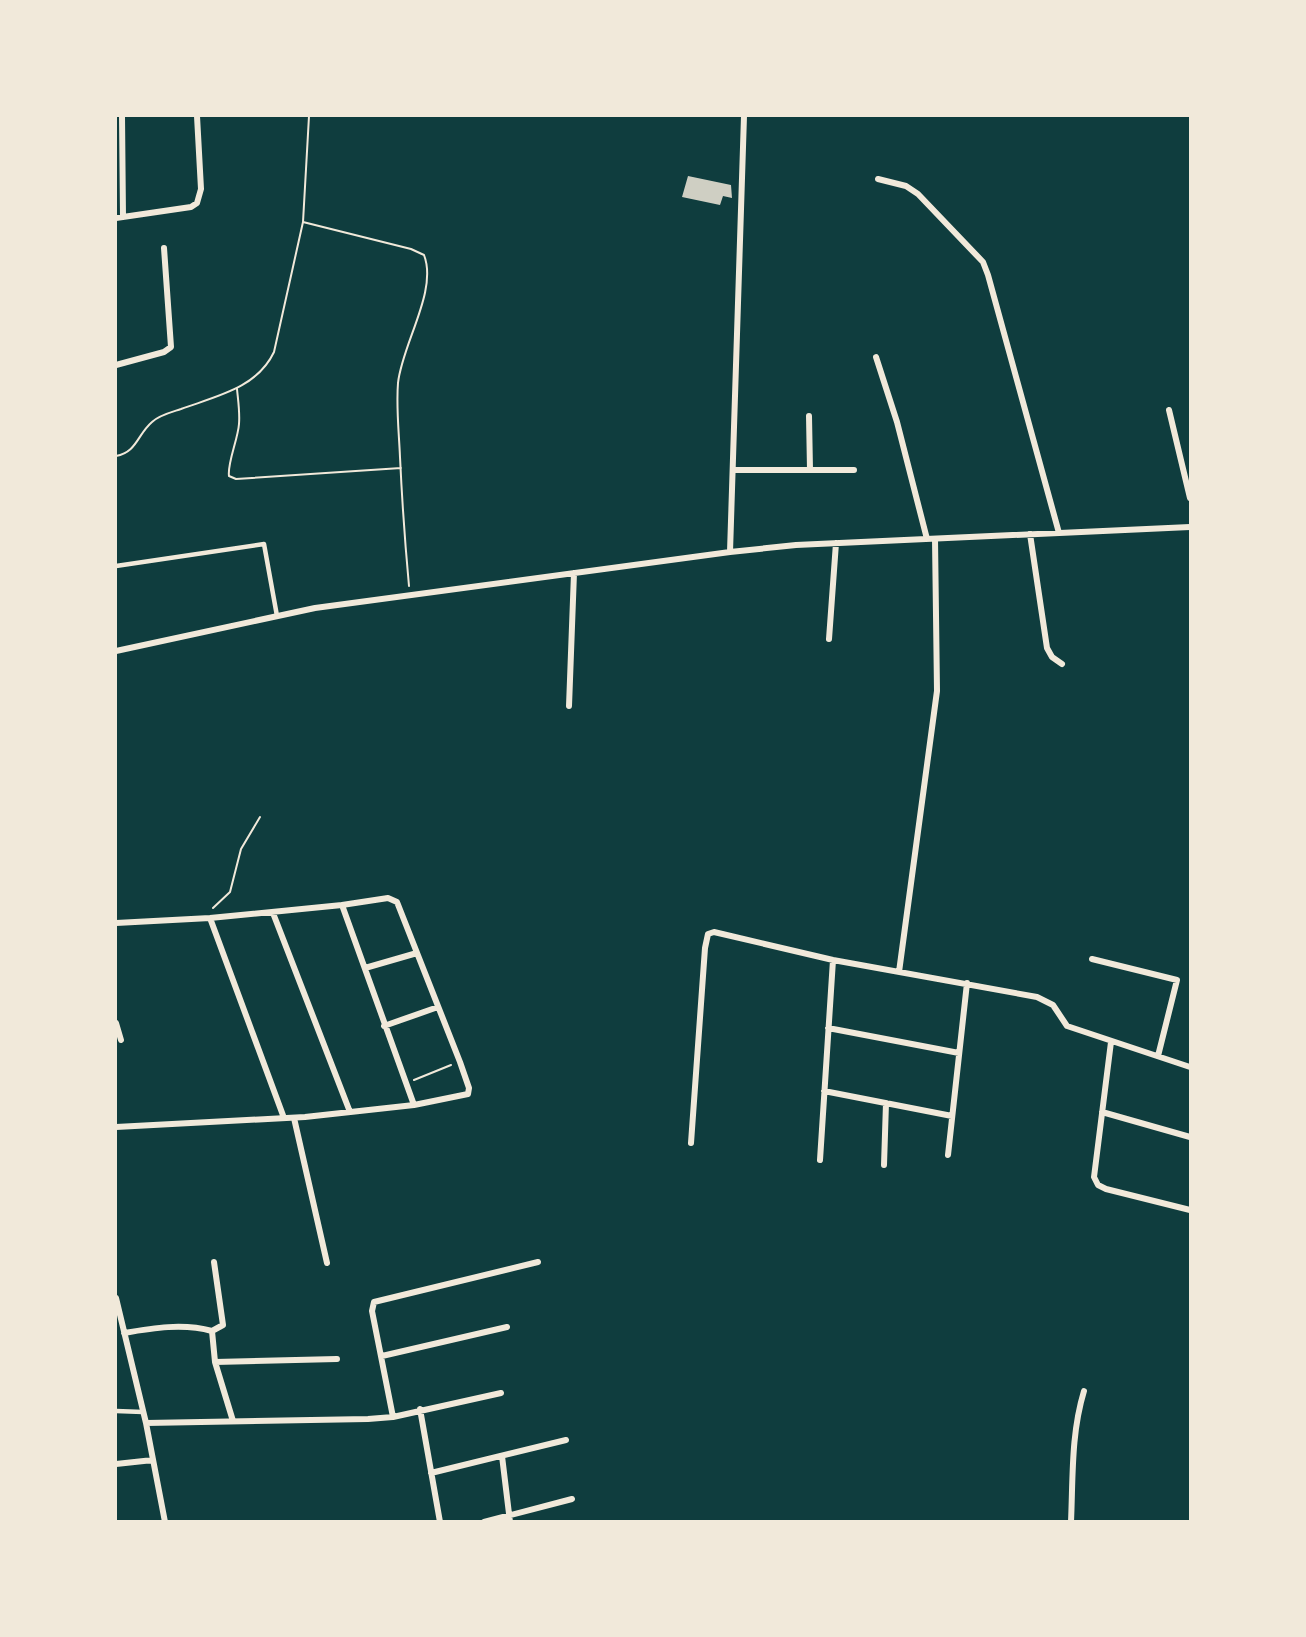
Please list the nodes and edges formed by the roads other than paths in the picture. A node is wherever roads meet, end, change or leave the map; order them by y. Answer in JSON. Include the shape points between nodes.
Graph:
{"nodes":[{"id":1,"x":122,"y":116,"type":"edge"},
{"id":2,"x":197,"y":116,"type":"edge"},
{"id":3,"x":744,"y":116,"type":"edge"},
{"id":4,"x":878,"y":179,"type":"dead end"},
{"id":5,"x":119,"y":217,"type":"edge"},
{"id":6,"x":165,"y":248,"type":"dead end"},
{"id":7,"x":876,"y":357,"type":"dead end"},
{"id":8,"x":116,"y":365,"type":"edge"},
{"id":9,"x":1169,"y":410,"type":"dead end"},
{"id":10,"x":809,"y":416,"type":"dead end"},
{"id":11,"x":733,"y":470,"type":"junction"},
{"id":12,"x":810,"y":470,"type":"junction"},
{"id":13,"x":854,"y":470,"type":"dead end"},
{"id":14,"x":1191,"y":498,"type":"edge"},
{"id":15,"x":1191,"y":527,"type":"edge"},
{"id":16,"x":1059,"y":533,"type":"junction"},
{"id":17,"x":1030,"y":534,"type":"junction"},
{"id":18,"x":935,"y":538,"type":"junction"},
{"id":19,"x":927,"y":539,"type":"junction"},
{"id":20,"x":836,"y":543,"type":"junction"},
{"id":21,"x":730,"y":552,"type":"junction"},
{"id":22,"x":116,"y":567,"type":"edge"},
{"id":23,"x":574,"y":573,"type":"junction"},
{"id":24,"x":276,"y":616,"type":"junction"},
{"id":25,"x":829,"y":639,"type":"dead end"},
{"id":26,"x":116,"y":651,"type":"edge"},
{"id":27,"x":1062,"y":664,"type":"dead end"},
{"id":28,"x":569,"y":706,"type":"dead end"},
{"id":29,"x":342,"y":905,"type":"junction"},
{"id":30,"x":273,"y":913,"type":"junction"},
{"id":31,"x":206,"y":919,"type":"junction"},
{"id":32,"x":116,"y":923,"type":"edge"},
{"id":33,"x":417,"y":953,"type":"junction"},
{"id":34,"x":1092,"y":959,"type":"dead end"},
{"id":35,"x":833,"y":960,"type":"junction"},
{"id":36,"x":365,"y":968,"type":"junction"},
{"id":37,"x":899,"y":972,"type":"junction"},
{"id":38,"x":967,"y":983,"type":"junction"},
{"id":39,"x":438,"y":1007,"type":"junction"},
{"id":40,"x":116,"y":1023,"type":"edge"},
{"id":41,"x":384,"y":1026,"type":"junction"},
{"id":42,"x":828,"y":1028,"type":"junction"},
{"id":43,"x":121,"y":1040,"type":"dead end"},
{"id":44,"x":1111,"y":1042,"type":"junction"},
{"id":45,"x":959,"y":1053,"type":"junction"},
{"id":46,"x":1158,"y":1056,"type":"junction"},
{"id":47,"x":1191,"y":1067,"type":"edge"},
{"id":48,"x":824,"y":1092,"type":"junction"},
{"id":49,"x":886,"y":1103,"type":"junction"},
{"id":50,"x":414,"y":1105,"type":"junction"},
{"id":51,"x":350,"y":1112,"type":"junction"},
{"id":52,"x":1102,"y":1112,"type":"junction"},
{"id":53,"x":952,"y":1116,"type":"junction"},
{"id":54,"x":284,"y":1118,"type":"junction"},
{"id":55,"x":294,"y":1118,"type":"junction"},
{"id":56,"x":116,"y":1126,"type":"edge"},
{"id":57,"x":1191,"y":1137,"type":"edge"},
{"id":58,"x":691,"y":1143,"type":"dead end"},
{"id":59,"x":948,"y":1155,"type":"dead end"},
{"id":60,"x":820,"y":1160,"type":"dead end"},
{"id":61,"x":884,"y":1165,"type":"dead end"},
{"id":62,"x":1191,"y":1210,"type":"edge"},
{"id":63,"x":214,"y":1262,"type":"dead end"},
{"id":64,"x":538,"y":1262,"type":"dead end"},
{"id":65,"x":327,"y":1263,"type":"dead end"},
{"id":66,"x":116,"y":1298,"type":"edge"},
{"id":67,"x":507,"y":1327,"type":"dead end"},
{"id":68,"x":212,"y":1331,"type":"junction"},
{"id":69,"x":124,"y":1333,"type":"junction"},
{"id":70,"x":382,"y":1356,"type":"junction"},
{"id":71,"x":337,"y":1359,"type":"dead end"},
{"id":72,"x":215,"y":1362,"type":"junction"},
{"id":73,"x":1084,"y":1391,"type":"dead end"},
{"id":74,"x":501,"y":1393,"type":"dead end"},
{"id":75,"x":420,"y":1409,"type":"junction"},
{"id":76,"x":116,"y":1411,"type":"edge"},
{"id":77,"x":143,"y":1412,"type":"junction"},
{"id":78,"x":393,"y":1417,"type":"junction"},
{"id":79,"x":233,"y":1421,"type":"junction"},
{"id":80,"x":146,"y":1422,"type":"junction"},
{"id":81,"x":566,"y":1440,"type":"dead end"},
{"id":82,"x":502,"y":1455,"type":"junction"},
{"id":83,"x":153,"y":1460,"type":"junction"},
{"id":84,"x":116,"y":1464,"type":"edge"},
{"id":85,"x":431,"y":1473,"type":"junction"},
{"id":86,"x":572,"y":1499,"type":"dead end"},
{"id":87,"x":510,"y":1518,"type":"edge"},
{"id":88,"x":165,"y":1521,"type":"edge"},
{"id":89,"x":440,"y":1521,"type":"edge"},
{"id":90,"x":484,"y":1521,"type":"edge"},
{"id":91,"x":1071,"y":1521,"type":"edge"}],
"edges":[{"from":1,"to":5,"type":"street"},
{"from":2,"to":5,"type":"street","via":[[201,189],[197,203]]},
{"from":3,"to":11,"type":"street"},
{"from":4,"to":16,"type":"street","via":[[906,186],[918,194],[983,262],[1003,322]]},
{"from":6,"to":8,"type":"street","via":[[171,347]]},
{"from":7,"to":19,"type":"street"},
{"from":9,"to":14,"type":"street"},
{"from":10,"to":12,"type":"street"},
{"from":11,"to":12,"type":"street"},
{"from":11,"to":21,"type":"street"},
{"from":12,"to":13,"type":"street"},
{"from":15,"to":16,"type":"street"},
{"from":16,"to":17,"type":"street"},
{"from":17,"to":18,"type":"street"},
{"from":17,"to":27,"type":"street","via":[[1047,648]]},
{"from":18,"to":19,"type":"street"},
{"from":18,"to":37,"type":"street","via":[[937,691]]},
{"from":19,"to":20,"type":"street"},
{"from":20,"to":21,"type":"street"},
{"from":20,"to":25,"type":"street"},
{"from":21,"to":23,"type":"street"},
{"from":22,"to":24,"type":"lane","via":[[264,544]]},
{"from":23,"to":24,"type":"street"},
{"from":23,"to":28,"type":"street"},
{"from":24,"to":26,"type":"street"},
{"from":29,"to":30,"type":"street"},
{"from":29,"to":33,"type":"street","via":[[388,898],[397,902]]},
{"from":29,"to":36,"type":"street"},
{"from":30,"to":31,"type":"street"},
{"from":30,"to":51,"type":"street"},
{"from":31,"to":32,"type":"street"},
{"from":31,"to":54,"type":"street"},
{"from":33,"to":36,"type":"street"},
{"from":33,"to":39,"type":"street"},
{"from":34,"to":46,"type":"street","via":[[1177,980]]},
{"from":35,"to":37,"type":"street"},
{"from":35,"to":42,"type":"street"},
{"from":35,"to":58,"type":"street","via":[[728,934],[708,934]]},
{"from":36,"to":41,"type":"street"},
{"from":37,"to":38,"type":"street"},
{"from":38,"to":44,"type":"street","via":[[1037,997],[1053,1005],[1066,1026]]},
{"from":38,"to":45,"type":"street"},
{"from":39,"to":41,"type":"street"},
{"from":39,"to":50,"type":"street","via":[[468,1094]]},
{"from":40,"to":43,"type":"street"},
{"from":41,"to":50,"type":"street"},
{"from":42,"to":45,"type":"street"},
{"from":42,"to":48,"type":"street"},
{"from":44,"to":46,"type":"street"},
{"from":44,"to":52,"type":"street"},
{"from":45,"to":53,"type":"street"},
{"from":46,"to":47,"type":"street"},
{"from":48,"to":49,"type":"street"},
{"from":48,"to":60,"type":"street"},
{"from":49,"to":53,"type":"street"},
{"from":49,"to":61,"type":"street"},
{"from":50,"to":51,"type":"street"},
{"from":51,"to":55,"type":"street"},
{"from":52,"to":57,"type":"street"},
{"from":52,"to":62,"type":"street","via":[[1094,1170],[1098,1185]]},
{"from":53,"to":59,"type":"street"},
{"from":54,"to":55,"type":"street"},
{"from":54,"to":56,"type":"street"},
{"from":55,"to":65,"type":"street"},
{"from":63,"to":68,"type":"street","via":[[224,1324]]},
{"from":64,"to":70,"type":"street","via":[[377,1300],[372,1307]]},
{"from":66,"to":69,"type":"street"},
{"from":67,"to":70,"type":"street"},
{"from":68,"to":69,"type":"street","via":[[186,1326]]},
{"from":68,"to":72,"type":"street"},
{"from":69,"to":77,"type":"street"},
{"from":70,"to":78,"type":"street"},
{"from":71,"to":72,"type":"street"},
{"from":72,"to":79,"type":"street"},
{"from":73,"to":91,"type":"street","via":[[1073,1451]]},
{"from":74,"to":75,"type":"street"},
{"from":75,"to":78,"type":"street"},
{"from":75,"to":85,"type":"street"},
{"from":76,"to":77,"type":"lane"},
{"from":77,"to":80,"type":"street"},
{"from":78,"to":79,"type":"street"},
{"from":79,"to":80,"type":"street"},
{"from":80,"to":83,"type":"street"},
{"from":81,"to":82,"type":"street"},
{"from":82,"to":85,"type":"street"},
{"from":82,"to":87,"type":"street"},
{"from":83,"to":84,"type":"street"},
{"from":83,"to":88,"type":"street"},
{"from":85,"to":89,"type":"street"},
{"from":86,"to":87,"type":"street"},
{"from":87,"to":90,"type":"street"}]}
